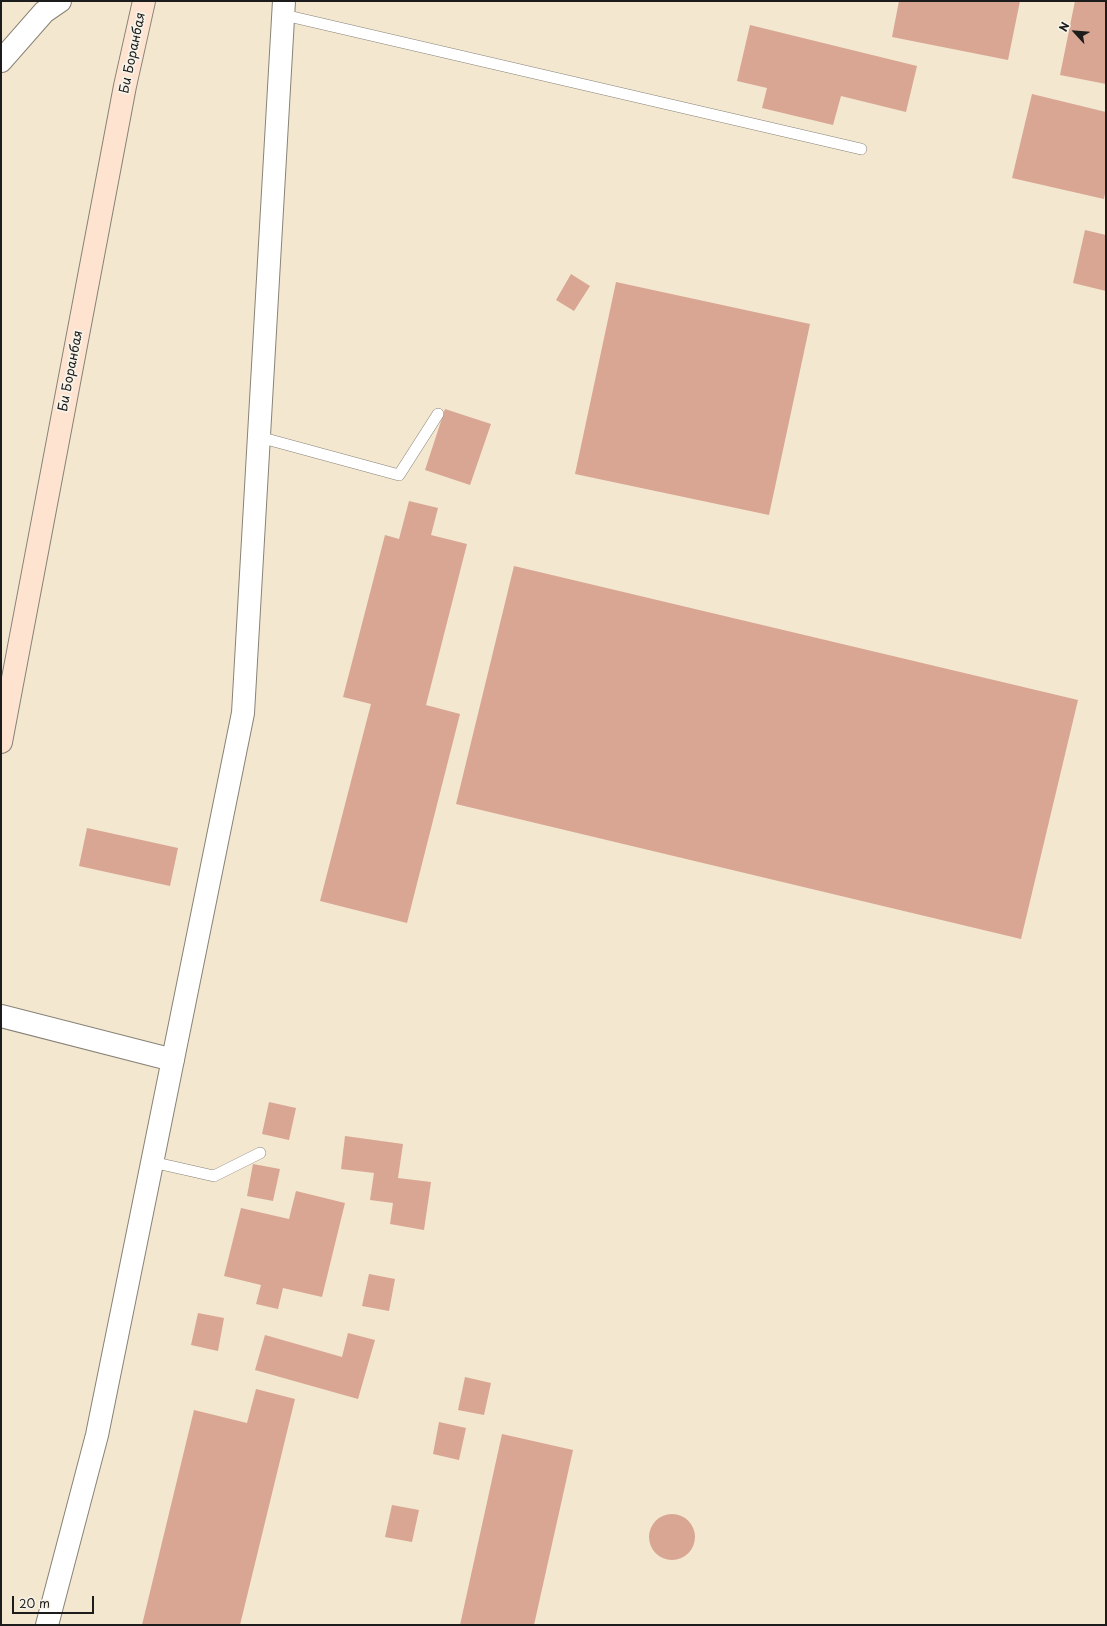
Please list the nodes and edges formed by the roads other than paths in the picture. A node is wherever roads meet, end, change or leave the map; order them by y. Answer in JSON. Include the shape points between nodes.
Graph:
{"nodes":[{"id":1,"x":60,"y":1,"type":"edge"},
{"id":2,"x":144,"y":1,"type":"edge"},
{"id":3,"x":284,"y":8,"type":"edge"},
{"id":4,"x":1,"y":62,"type":"edge"},
{"id":5,"x":861,"y":149,"type":"dead end"},
{"id":6,"x":438,"y":414,"type":"dead end"},
{"id":7,"x":259,"y":437,"type":"junction"},
{"id":8,"x":1,"y":742,"type":"edge"},
{"id":9,"x":1,"y":1016,"type":"edge"},
{"id":10,"x":173,"y":1060,"type":"junction"},
{"id":11,"x":260,"y":1153,"type":"dead end"},
{"id":12,"x":152,"y":1162,"type":"junction"},
{"id":13,"x":47,"y":1625,"type":"edge"}],
"edges":[{"from":1,"to":4,"type":"street","via":[[44,12]]},
{"from":2,"to":8,"type":"main road","name":"Би Боранбая","via":[[125,86]]},
{"from":3,"to":5,"type":"lane"},
{"from":3,"to":7,"type":"street"},
{"from":6,"to":7,"type":"lane","via":[[399,476]]},
{"from":7,"to":10,"type":"street","via":[[243,713]]},
{"from":9,"to":10,"type":"street"},
{"from":10,"to":12,"type":"street"},
{"from":11,"to":12,"type":"lane","via":[[214,1176]]},
{"from":12,"to":13,"type":"street","via":[[97,1435]]}]}
